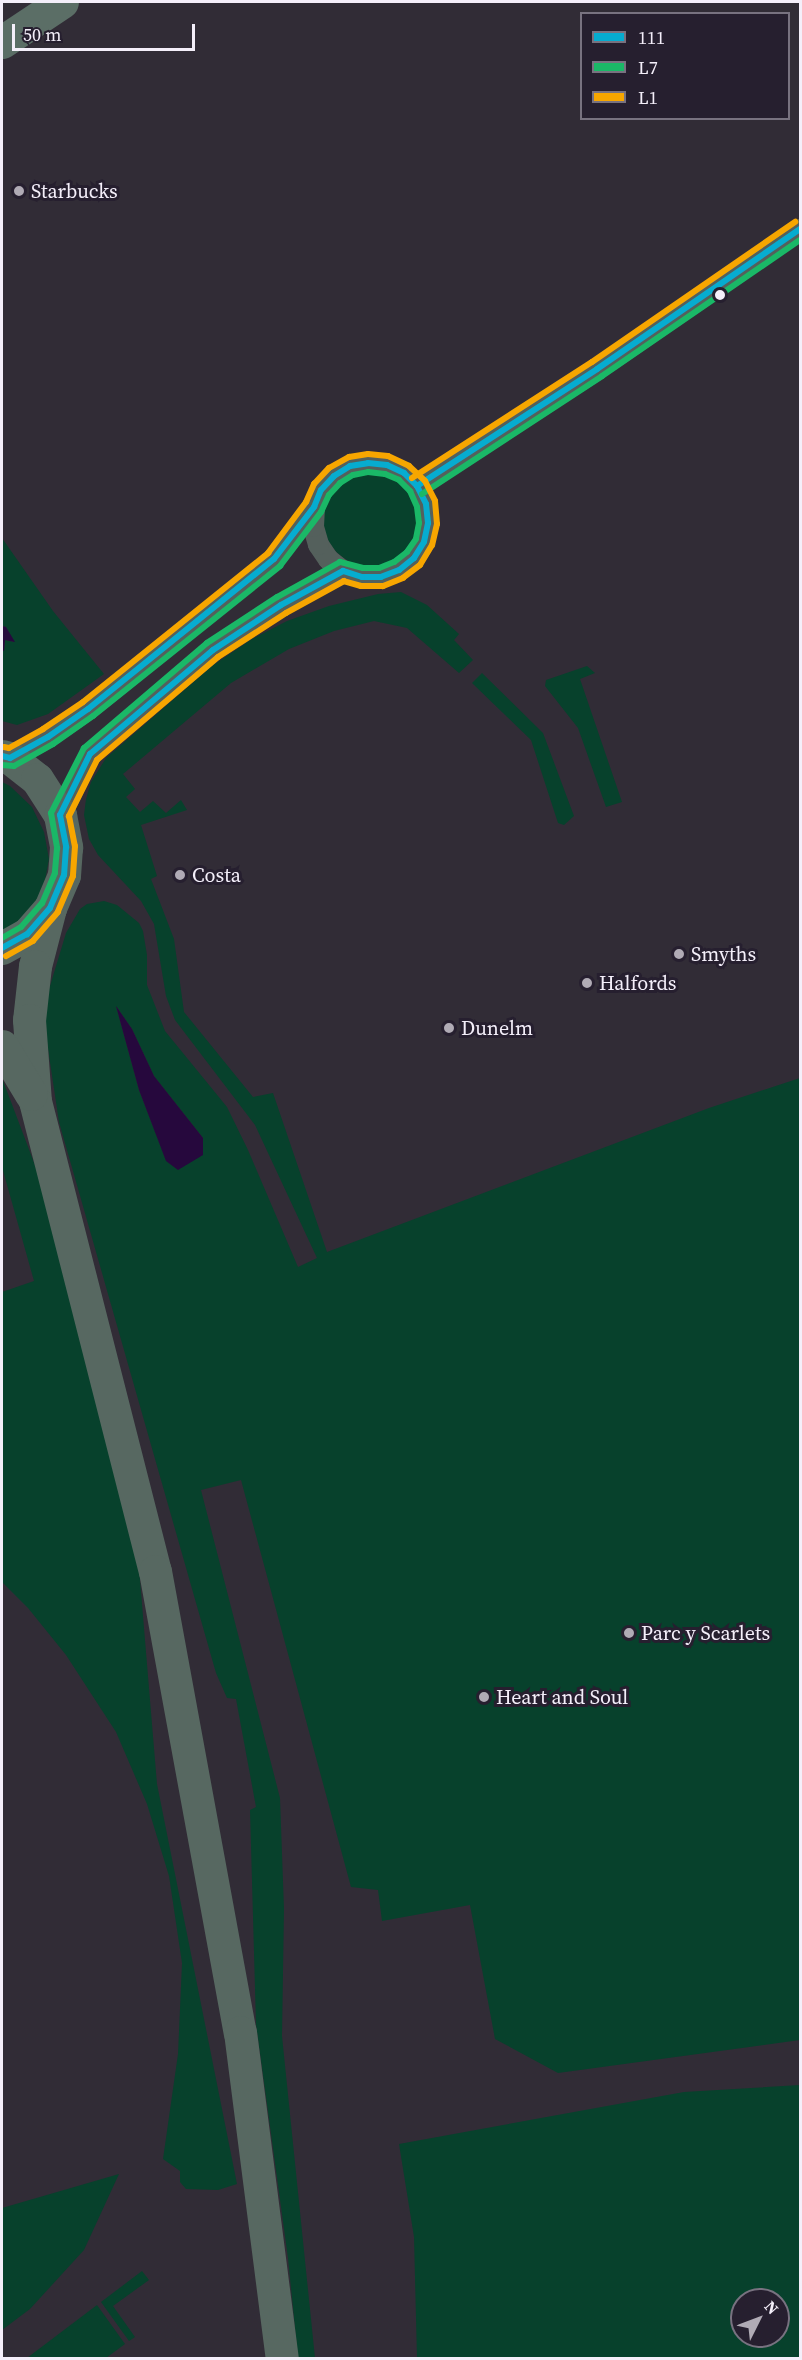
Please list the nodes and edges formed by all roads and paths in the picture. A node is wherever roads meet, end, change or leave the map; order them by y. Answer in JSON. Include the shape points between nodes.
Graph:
{"nodes":[{"id":1,"x":62,"y":2,"type":"edge"},
{"id":2,"x":2,"y":42,"type":"edge"},
{"id":3,"x":801,"y":229,"type":"edge"},
{"id":4,"x":417,"y":486,"type":"junction"},
{"id":5,"x":314,"y":507,"type":"junction"},
{"id":6,"x":343,"y":571,"type":"junction"},
{"id":7,"x":6,"y":757,"type":"edge"},
{"id":8,"x":60,"y":815,"type":"junction"},
{"id":9,"x":51,"y":908,"type":"junction"},
{"id":10,"x":2,"y":948,"type":"edge"},
{"id":11,"x":2,"y":1046,"type":"edge"},
{"id":12,"x":35,"y":1101,"type":"junction"},
{"id":13,"x":282,"y":2358,"type":"edge"}],
"edges":[{"from":1,"to":2,"type":"highway"},
{"from":3,"to":4,"type":"street"},
{"from":4,"to":5,"type":"street","via":[[404,473],[387,465],[350,466],[321,490]]},
{"from":4,"to":6,"type":"street","via":[[426,504],[428,523],[424,542],[414,558],[381,577]]},
{"from":5,"to":6,"type":"street","via":[[313,526],[318,544],[328,560]]},
{"from":5,"to":7,"type":"street","via":[[274,559],[88,709],[48,737]]},
{"from":6,"to":8,"type":"street","via":[[281,605],[213,650],[90,754]]},
{"from":7,"to":8,"type":"main road","via":[[37,779]]},
{"from":8,"to":9,"type":"main road","via":[[66,847],[64,875]]},
{"from":9,"to":10,"type":"main road","via":[[27,934]]},
{"from":9,"to":12,"type":"main road","via":[[35,966],[29,1020]]},
{"from":11,"to":12,"type":"main road"},
{"from":12,"to":13,"type":"main road","via":[[155,1570],[240,2032]]}]}
